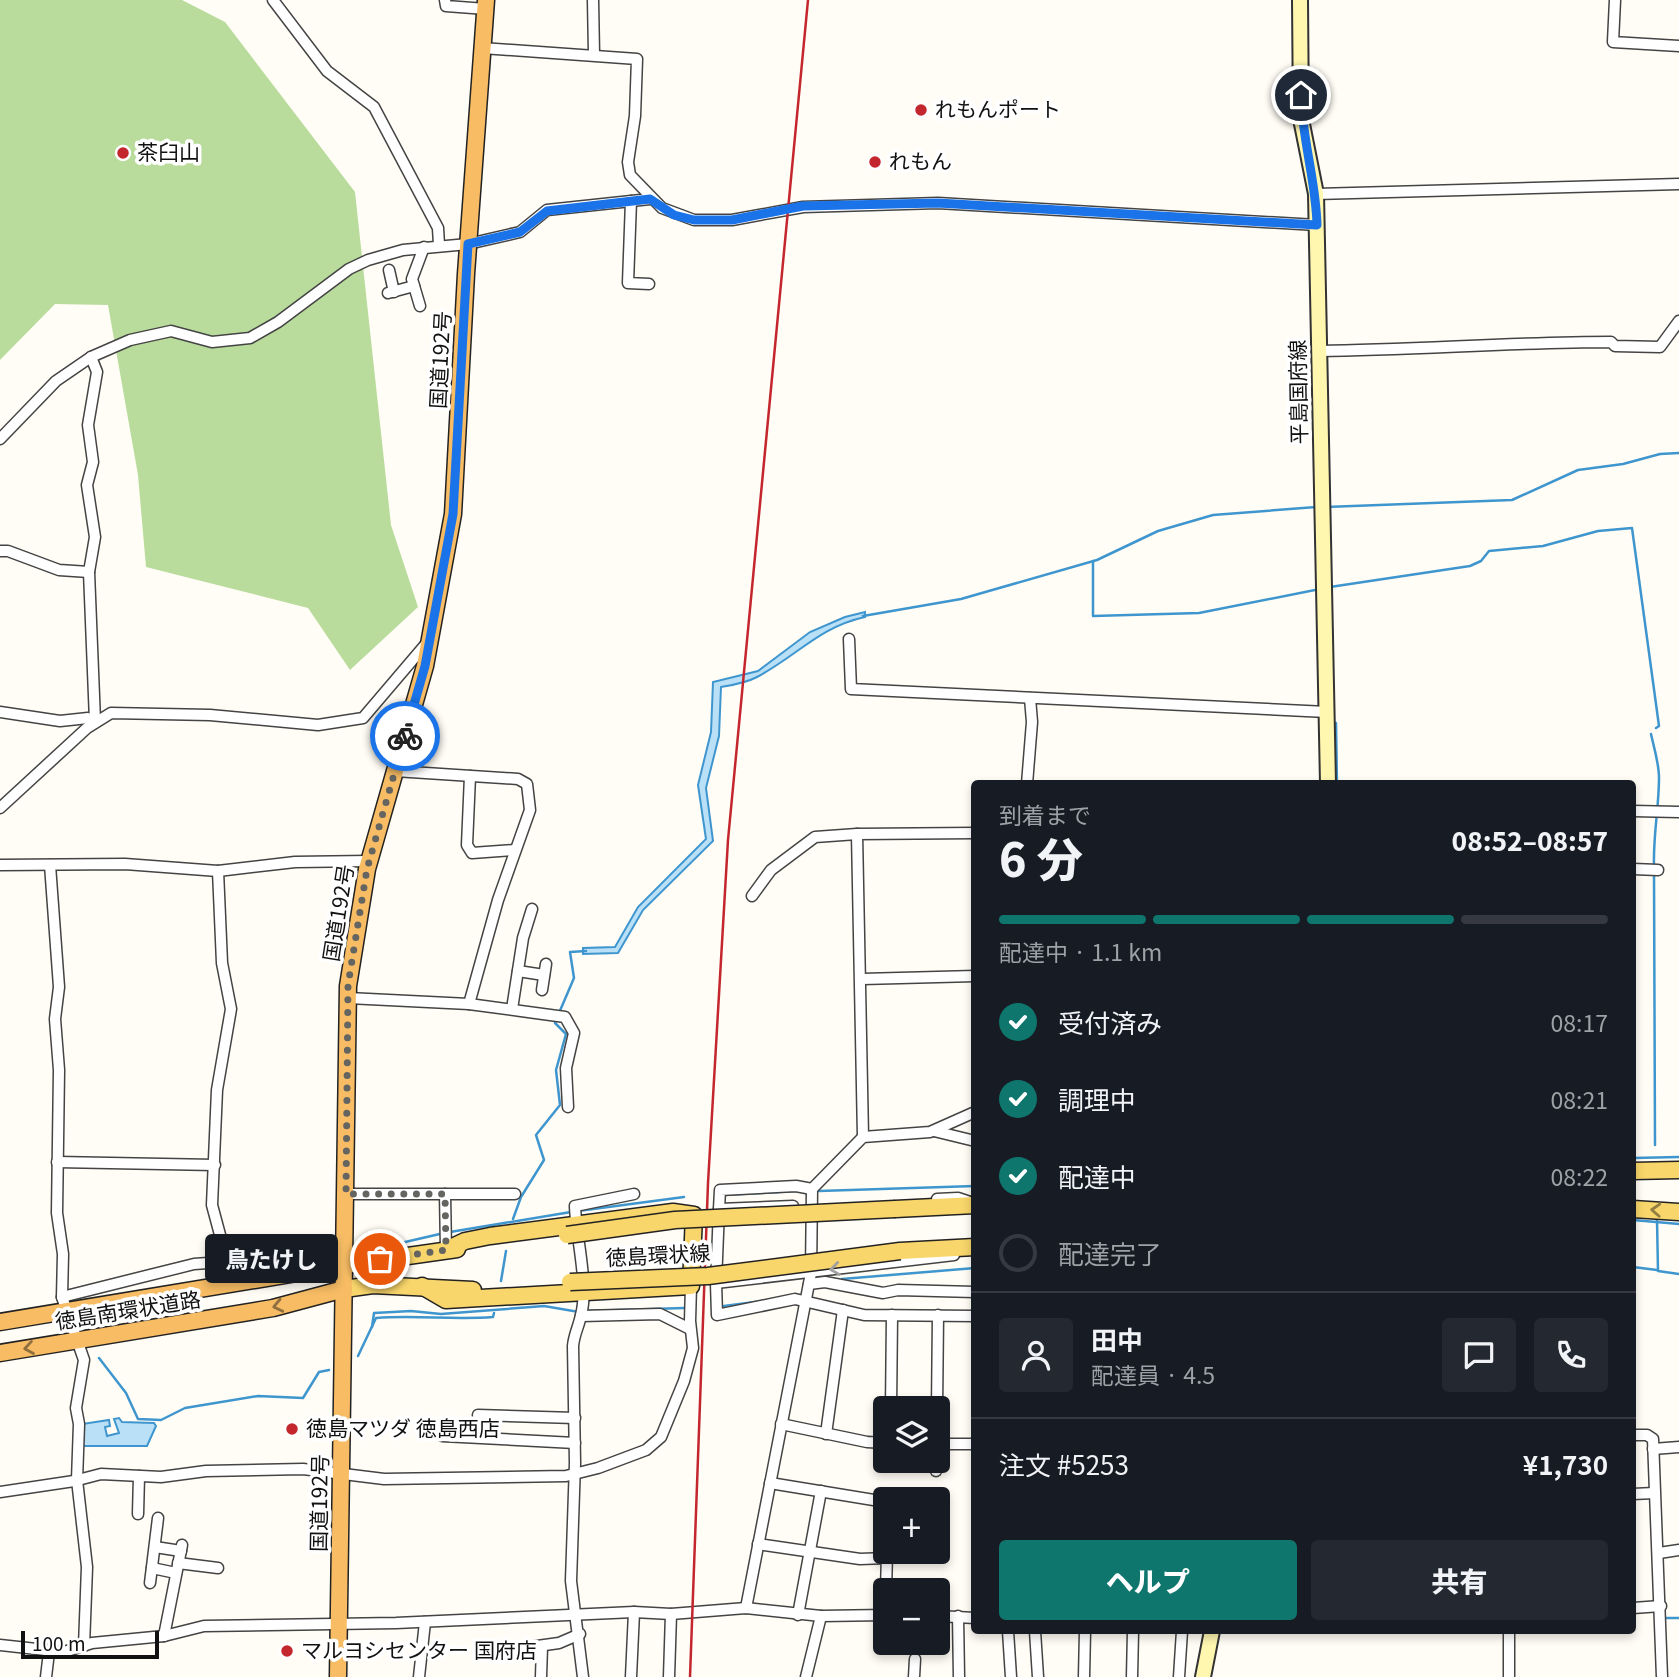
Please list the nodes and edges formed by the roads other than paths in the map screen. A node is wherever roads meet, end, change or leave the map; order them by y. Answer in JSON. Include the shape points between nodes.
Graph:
{"nodes":[{"id":1,"x":273,"y":0,"type":"edge"},
{"id":2,"x":445,"y":0,"type":"edge"},
{"id":3,"x":593,"y":0,"type":"edge"},
{"id":4,"x":1300,"y":0,"type":"edge"},
{"id":5,"x":1615,"y":0,"type":"edge"},
{"id":6,"x":486,"y":4,"type":"edge"},
{"id":7,"x":1679,"y":46,"type":"edge"},
{"id":8,"x":482,"y":48,"type":"junction"},
{"id":9,"x":594,"y":54,"type":"junction"},
{"id":10,"x":1679,"y":184,"type":"edge"},
{"id":11,"x":1316,"y":194,"type":"junction"},
{"id":12,"x":650,"y":199,"type":"junction"},
{"id":13,"x":631,"y":201,"type":"junction"},
{"id":14,"x":1317,"y":225,"type":"junction"},
{"id":15,"x":468,"y":244,"type":"junction"},
{"id":16,"x":439,"y":245,"type":"junction"},
{"id":17,"x":424,"y":247,"type":"junction"},
{"id":18,"x":389,"y":270,"type":"dead end"},
{"id":19,"x":649,"y":284,"type":"dead end"},
{"id":20,"x":414,"y":286,"type":"junction"},
{"id":21,"x":421,"y":306,"type":"dead end"},
{"id":22,"x":1679,"y":321,"type":"edge"},
{"id":23,"x":1320,"y":351,"type":"junction"},
{"id":24,"x":91,"y":357,"type":"junction"},
{"id":25,"x":0,"y":439,"type":"edge"},
{"id":26,"x":0,"y":551,"type":"edge"},
{"id":27,"x":89,"y":572,"type":"junction"},
{"id":28,"x":430,"y":638,"type":"junction"},
{"id":29,"x":849,"y":639,"type":"dead end"},
{"id":30,"x":1030,"y":698,"type":"junction"},
{"id":31,"x":0,"y":712,"type":"edge"},
{"id":32,"x":1327,"y":712,"type":"junction"},
{"id":33,"x":95,"y":721,"type":"junction"},
{"id":34,"x":395,"y":771,"type":"junction"},
{"id":35,"x":470,"y":776,"type":"junction"},
{"id":36,"x":1027,"y":780,"type":"edge"},
{"id":37,"x":1328,"y":780,"type":"edge"},
{"id":38,"x":0,"y":808,"type":"edge"},
{"id":39,"x":1636,"y":811,"type":"edge"},
{"id":40,"x":1679,"y":812,"type":"edge"},
{"id":41,"x":971,"y":833,"type":"edge"},
{"id":42,"x":857,"y":834,"type":"junction"},
{"id":43,"x":515,"y":850,"type":"junction"},
{"id":44,"x":369,"y":861,"type":"junction"},
{"id":45,"x":0,"y":864,"type":"edge"},
{"id":46,"x":50,"y":865,"type":"junction"},
{"id":47,"x":1636,"y":869,"type":"edge"},
{"id":48,"x":1655,"y":870,"type":"dead end"},
{"id":49,"x":218,"y":871,"type":"junction"},
{"id":50,"x":752,"y":896,"type":"dead end"},
{"id":51,"x":533,"y":909,"type":"dead end"},
{"id":52,"x":518,"y":971,"type":"junction"},
{"id":53,"x":971,"y":976,"type":"edge"},
{"id":54,"x":862,"y":979,"type":"junction"},
{"id":55,"x":542,"y":990,"type":"dead end"},
{"id":56,"x":348,"y":998,"type":"junction"},
{"id":57,"x":469,"y":1004,"type":"junction"},
{"id":58,"x":512,"y":1009,"type":"junction"},
{"id":59,"x":568,"y":1107,"type":"dead end"},
{"id":60,"x":971,"y":1114,"type":"edge"},
{"id":61,"x":934,"y":1131,"type":"junction"},
{"id":62,"x":863,"y":1137,"type":"junction"},
{"id":63,"x":971,"y":1140,"type":"edge"},
{"id":64,"x":57,"y":1162,"type":"junction"},
{"id":65,"x":215,"y":1165,"type":"junction"},
{"id":66,"x":1679,"y":1170,"type":"edge"},
{"id":67,"x":1636,"y":1171,"type":"edge"},
{"id":68,"x":812,"y":1189,"type":"junction"},
{"id":69,"x":346,"y":1194,"type":"junction"},
{"id":70,"x":445,"y":1194,"type":"junction"},
{"id":71,"x":515,"y":1194,"type":"dead end"},
{"id":72,"x":634,"y":1194,"type":"dead end"},
{"id":73,"x":971,"y":1203,"type":"edge"},
{"id":74,"x":971,"y":1204,"type":"edge"},
{"id":75,"x":810,"y":1206,"type":"junction"},
{"id":76,"x":719,"y":1209,"type":"junction"},
{"id":77,"x":1636,"y":1209,"type":"edge"},
{"id":78,"x":1679,"y":1212,"type":"edge"},
{"id":79,"x":573,"y":1220,"type":"junction"},
{"id":80,"x":446,"y":1238,"type":"junction"},
{"id":81,"x":971,"y":1248,"type":"edge"},
{"id":82,"x":971,"y":1249,"type":"edge"},
{"id":83,"x":222,"y":1262,"type":"junction"},
{"id":84,"x":345,"y":1265,"type":"junction"},
{"id":85,"x":810,"y":1278,"type":"junction"},
{"id":86,"x":716,"y":1283,"type":"junction"},
{"id":87,"x":221,"y":1285,"type":"junction"},
{"id":88,"x":576,"y":1286,"type":"junction"},
{"id":89,"x":691,"y":1286,"type":"junction"},
{"id":90,"x":344,"y":1289,"type":"junction"},
{"id":91,"x":971,"y":1292,"type":"edge"},
{"id":92,"x":805,"y":1302,"type":"junction"},
{"id":93,"x":64,"y":1304,"type":"junction"},
{"id":94,"x":843,"y":1310,"type":"junction"},
{"id":95,"x":582,"y":1313,"type":"junction"},
{"id":96,"x":892,"y":1315,"type":"junction"},
{"id":97,"x":938,"y":1315,"type":"junction"},
{"id":98,"x":971,"y":1316,"type":"edge"},
{"id":99,"x":0,"y":1322,"type":"edge"},
{"id":100,"x":690,"y":1329,"type":"junction"},
{"id":101,"x":78,"y":1341,"type":"junction"},
{"id":102,"x":0,"y":1353,"type":"edge"},
{"id":103,"x":891,"y":1396,"type":"edge"},
{"id":104,"x":937,"y":1396,"type":"edge"},
{"id":105,"x":478,"y":1415,"type":"dead end"},
{"id":106,"x":492,"y":1416,"type":"junction"},
{"id":107,"x":575,"y":1419,"type":"junction"},
{"id":108,"x":781,"y":1424,"type":"junction"},
{"id":109,"x":826,"y":1434,"type":"junction"},
{"id":110,"x":1636,"y":1435,"type":"edge"},
{"id":111,"x":442,"y":1436,"type":"dead end"},
{"id":112,"x":492,"y":1438,"type":"junction"},
{"id":113,"x":873,"y":1441,"type":"edge"},
{"id":114,"x":575,"y":1443,"type":"junction"},
{"id":115,"x":950,"y":1444,"type":"edge"},
{"id":116,"x":971,"y":1444,"type":"edge"},
{"id":117,"x":1679,"y":1447,"type":"edge"},
{"id":118,"x":1653,"y":1450,"type":"junction"},
{"id":119,"x":341,"y":1472,"type":"junction"},
{"id":120,"x":574,"y":1474,"type":"junction"},
{"id":121,"x":139,"y":1476,"type":"junction"},
{"id":122,"x":77,"y":1480,"type":"junction"},
{"id":123,"x":770,"y":1483,"type":"junction"},
{"id":124,"x":821,"y":1491,"type":"junction"},
{"id":125,"x":0,"y":1492,"type":"edge"},
{"id":126,"x":1654,"y":1493,"type":"junction"},
{"id":127,"x":1636,"y":1494,"type":"edge"},
{"id":128,"x":873,"y":1500,"type":"edge"},
{"id":129,"x":138,"y":1514,"type":"dead end"},
{"id":130,"x":158,"y":1518,"type":"dead end"},
{"id":131,"x":758,"y":1544,"type":"junction"},
{"id":132,"x":155,"y":1547,"type":"junction"},
{"id":133,"x":1679,"y":1550,"type":"edge"},
{"id":134,"x":810,"y":1552,"type":"junction"},
{"id":135,"x":1659,"y":1553,"type":"junction"},
{"id":136,"x":873,"y":1557,"type":"edge"},
{"id":137,"x":152,"y":1568,"type":"junction"},
{"id":138,"x":177,"y":1568,"type":"junction"},
{"id":139,"x":218,"y":1568,"type":"dead end"},
{"id":140,"x":150,"y":1583,"type":"dead end"},
{"id":141,"x":1661,"y":1605,"type":"junction"},
{"id":142,"x":746,"y":1608,"type":"junction"},
{"id":143,"x":1636,"y":1608,"type":"edge"},
{"id":144,"x":634,"y":1612,"type":"junction"},
{"id":145,"x":671,"y":1614,"type":"junction"},
{"id":146,"x":798,"y":1615,"type":"junction"},
{"id":147,"x":873,"y":1615,"type":"edge"},
{"id":148,"x":578,"y":1616,"type":"junction"},
{"id":149,"x":821,"y":1616,"type":"junction"},
{"id":150,"x":950,"y":1616,"type":"edge"},
{"id":151,"x":958,"y":1616,"type":"junction"},
{"id":152,"x":971,"y":1618,"type":"edge"},
{"id":153,"x":339,"y":1622,"type":"junction"},
{"id":154,"x":425,"y":1622,"type":"junction"},
{"id":155,"x":580,"y":1634,"type":"junction"},
{"id":156,"x":1007,"y":1634,"type":"edge"},
{"id":157,"x":1035,"y":1634,"type":"edge"},
{"id":158,"x":1086,"y":1634,"type":"edge"},
{"id":159,"x":1133,"y":1634,"type":"edge"},
{"id":160,"x":1182,"y":1634,"type":"edge"},
{"id":161,"x":1211,"y":1634,"type":"edge"},
{"id":162,"x":1509,"y":1634,"type":"edge"},
{"id":163,"x":164,"y":1636,"type":"junction"},
{"id":164,"x":0,"y":1645,"type":"edge"},
{"id":165,"x":84,"y":1646,"type":"junction"},
{"id":166,"x":542,"y":1646,"type":"junction"},
{"id":167,"x":523,"y":1648,"type":"dead end"},
{"id":168,"x":49,"y":1652,"type":"junction"},
{"id":169,"x":915,"y":1659,"type":"dead end"},
{"id":170,"x":46,"y":1677,"type":"edge"},
{"id":171,"x":338,"y":1677,"type":"edge"},
{"id":172,"x":419,"y":1677,"type":"edge"},
{"id":173,"x":541,"y":1677,"type":"edge"},
{"id":174,"x":583,"y":1677,"type":"edge"},
{"id":175,"x":631,"y":1677,"type":"edge"},
{"id":176,"x":669,"y":1677,"type":"edge"},
{"id":177,"x":806,"y":1677,"type":"edge"},
{"id":178,"x":914,"y":1677,"type":"edge"},
{"id":179,"x":958,"y":1677,"type":"edge"},
{"id":180,"x":1011,"y":1677,"type":"edge"},
{"id":181,"x":1038,"y":1677,"type":"edge"},
{"id":182,"x":1084,"y":1677,"type":"edge"},
{"id":183,"x":1132,"y":1677,"type":"edge"},
{"id":184,"x":1179,"y":1677,"type":"edge"},
{"id":185,"x":1203,"y":1677,"type":"edge"},
{"id":186,"x":1509,"y":1677,"type":"edge"},
{"id":187,"x":1662,"y":1677,"type":"edge"}],
"edges":[{"from":1,"to":16,"type":"street","via":[[327,71],[374,107],[438,228]]},
{"from":2,"to":6,"type":"street","via":[[446,6]]},
{"from":3,"to":9,"type":"street"},
{"from":4,"to":11,"type":"main road","name":"平島国府線","via":[[1301,119]]},
{"from":5,"to":7,"type":"street","via":[[1613,42]]},
{"from":6,"to":8,"type":"highway","name":"国道192号"},
{"from":8,"to":9,"type":"street"},
{"from":8,"to":15,"type":"highway","name":"国道192号"},
{"from":9,"to":12,"type":"street","via":[[637,59],[628,162],[630,175]]},
{"from":10,"to":11,"type":"street"},
{"from":11,"to":14,"type":"main road","name":"平島国府線"},
{"from":12,"to":13,"type":"street"},
{"from":12,"to":14,"type":"street","via":[[674,215],[694,220],[732,220],[803,206],[938,203]]},
{"from":13,"to":15,"type":"street","via":[[547,211],[520,232]]},
{"from":13,"to":19,"type":"street","via":[[628,283]]},
{"from":14,"to":23,"type":"main road","name":"平島国府線"},
{"from":15,"to":16,"type":"street"},
{"from":15,"to":28,"type":"highway","name":"国道192号","via":[[453,514]]},
{"from":16,"to":17,"type":"street"},
{"from":17,"to":20,"type":"street","via":[[412,279]]},
{"from":17,"to":24,"type":"street","via":[[349,269],[250,338],[212,342],[171,331],[130,340]]},
{"from":18,"to":20,"type":"street","via":[[391,292]]},
{"from":20,"to":21,"type":"street"},
{"from":22,"to":23,"type":"street","via":[[1660,348],[1558,342]]},
{"from":23,"to":32,"type":"main road","name":"平島国府線"},
{"from":24,"to":25,"type":"street","via":[[39,395]]},
{"from":24,"to":27,"type":"street","via":[[97,372],[88,425],[93,462],[87,485],[95,537]]},
{"from":26,"to":27,"type":"street","via":[[59,570]]},
{"from":27,"to":33,"type":"street"},
{"from":28,"to":33,"type":"street","via":[[363,718],[318,725],[210,715],[111,713]]},
{"from":28,"to":34,"type":"highway","name":"国道192号"},
{"from":29,"to":30,"type":"street","via":[[851,689]]},
{"from":30,"to":32,"type":"street"},
{"from":30,"to":36,"type":"street"},
{"from":31,"to":33,"type":"street"},
{"from":32,"to":37,"type":"main road","name":"平島国府線"},
{"from":33,"to":38,"type":"street"},
{"from":34,"to":35,"type":"street"},
{"from":34,"to":44,"type":"highway","name":"国道192号"},
{"from":35,"to":43,"type":"street","via":[[467,845],[472,853]]},
{"from":35,"to":43,"type":"street","via":[[527,783],[530,810]]},
{"from":39,"to":40,"type":"street"},
{"from":41,"to":42,"type":"street"},
{"from":42,"to":50,"type":"street","via":[[815,837],[771,870]]},
{"from":42,"to":54,"type":"street"},
{"from":43,"to":57,"type":"street"},
{"from":44,"to":49,"type":"street","via":[[295,862]]},
{"from":44,"to":56,"type":"highway","name":"国道192号"},
{"from":45,"to":46,"type":"street"},
{"from":46,"to":49,"type":"street","via":[[125,864]]},
{"from":46,"to":64,"type":"street","via":[[60,987],[55,1019],[60,1070]]},
{"from":47,"to":48,"type":"street"},
{"from":49,"to":65,"type":"street","via":[[222,963],[231,1009],[217,1090]]},
{"from":51,"to":52,"type":"street"},
{"from":52,"to":55,"type":"street","via":[[545,970]]},
{"from":52,"to":58,"type":"street"},
{"from":53,"to":54,"type":"street"},
{"from":54,"to":62,"type":"street","via":[[858,983]]},
{"from":56,"to":57,"type":"street"},
{"from":56,"to":69,"type":"highway","name":"国道192号"},
{"from":57,"to":58,"type":"street"},
{"from":58,"to":59,"type":"street","via":[[559,1015],[574,1033],[566,1068]]},
{"from":60,"to":61,"type":"street"},
{"from":61,"to":62,"type":"street"},
{"from":61,"to":63,"type":"street"},
{"from":62,"to":68,"type":"street"},
{"from":64,"to":65,"type":"street"},
{"from":64,"to":93,"type":"street"},
{"from":65,"to":83,"type":"street","via":[[212,1205],[223,1246]]},
{"from":66,"to":67,"type":"main road"},
{"from":68,"to":75,"type":"street"},
{"from":68,"to":76,"type":"street","via":[[720,1190]]},
{"from":69,"to":70,"type":"street"},
{"from":69,"to":84,"type":"highway","name":"国道192号"},
{"from":70,"to":71,"type":"street"},
{"from":70,"to":80,"type":"street"},
{"from":72,"to":79,"type":"street","via":[[575,1206]]},
{"from":73,"to":75,"type":"street","via":[[957,1198]]},
{"from":74,"to":79,"type":"main road","name":"徳島環状線","bridge":true,"via":[[675,1220]]},
{"from":75,"to":76,"type":"street"},
{"from":75,"to":85,"type":"street"},
{"from":76,"to":86,"type":"street"},
{"from":78,"to":77,"type":"main road","one_way":true},
{"from":79,"to":80,"type":"main road","name":"徳島環状線"},
{"from":79,"to":88,"type":"street"},
{"from":79,"to":89,"type":"main road","via":[[673,1212],[694,1215]]},
{"from":80,"to":84,"type":"main road","name":"徳島環状線"},
{"from":81,"to":88,"type":"main road","name":"徳島環状線","bridge":true,"via":[[900,1251],[708,1276]]},
{"from":82,"to":85,"type":"street","one_way":true},
{"from":83,"to":87,"type":"street"},
{"from":83,"to":93,"type":"street","via":[[194,1264]]},
{"from":84,"to":87,"type":"highway","name":"徳島南環状道路"},
{"from":84,"to":90,"type":"highway","name":"国道192号"},
{"from":85,"to":86,"type":"street"},
{"from":85,"to":91,"type":"street","via":[[883,1293]]},
{"from":85,"to":92,"type":"street"},
{"from":86,"to":92,"type":"street","via":[[717,1315],[776,1305],[786,1299]]},
{"from":87,"to":93,"type":"highway","name":"徳島南環状道路"},
{"from":88,"to":89,"type":"main road"},
{"from":88,"to":90,"type":"main road","name":"徳島環状線","via":[[479,1290],[373,1285]]},
{"from":88,"to":95,"type":"street"},
{"from":89,"to":100,"type":"street"},
{"from":90,"to":101,"type":"highway","name":"徳島南環状道路","one_way":true,"via":[[274,1308]]},
{"from":90,"to":119,"type":"highway","name":"国道192号"},
{"from":92,"to":94,"type":"street"},
{"from":92,"to":108,"type":"street"},
{"from":93,"to":99,"type":"highway","name":"徳島南環状道路"},
{"from":93,"to":101,"type":"street"},
{"from":94,"to":96,"type":"street"},
{"from":94,"to":109,"type":"street"},
{"from":95,"to":100,"type":"street","via":[[660,1314]]},
{"from":95,"to":107,"type":"street","via":[[573,1346]]},
{"from":96,"to":97,"type":"street"},
{"from":96,"to":103,"type":"street"},
{"from":97,"to":98,"type":"street"},
{"from":97,"to":104,"type":"street"},
{"from":100,"to":120,"type":"street","via":[[694,1348],[661,1437],[624,1460]]},
{"from":101,"to":102,"type":"highway","name":"徳島南環状道路","one_way":true},
{"from":101,"to":122,"type":"street","via":[[84,1360],[76,1408]]},
{"from":105,"to":106,"type":"street"},
{"from":106,"to":107,"type":"street"},
{"from":106,"to":112,"type":"street"},
{"from":107,"to":114,"type":"street"},
{"from":108,"to":109,"type":"street"},
{"from":108,"to":123,"type":"street"},
{"from":109,"to":113,"type":"street"},
{"from":110,"to":118,"type":"street","via":[[1653,1439]]},
{"from":111,"to":112,"type":"street"},
{"from":112,"to":114,"type":"street"},
{"from":114,"to":120,"type":"street"},
{"from":115,"to":116,"type":"street"},
{"from":117,"to":118,"type":"street"},
{"from":118,"to":126,"type":"street"},
{"from":119,"to":120,"type":"street","via":[[384,1479]]},
{"from":119,"to":121,"type":"street","via":[[303,1469]]},
{"from":119,"to":153,"type":"highway","name":"国道192号"},
{"from":120,"to":148,"type":"street","via":[[571,1581]]},
{"from":121,"to":122,"type":"street","via":[[101,1474]]},
{"from":121,"to":129,"type":"street"},
{"from":122,"to":125,"type":"street"},
{"from":122,"to":165,"type":"street","via":[[87,1567]]},
{"from":123,"to":124,"type":"street"},
{"from":123,"to":131,"type":"street"},
{"from":124,"to":128,"type":"street"},
{"from":124,"to":134,"type":"street"},
{"from":126,"to":127,"type":"street"},
{"from":126,"to":135,"type":"street"},
{"from":130,"to":132,"type":"street"},
{"from":131,"to":134,"type":"street"},
{"from":131,"to":142,"type":"street"},
{"from":132,"to":137,"type":"street"},
{"from":132,"to":138,"type":"street","via":[[181,1548]]},
{"from":133,"to":135,"type":"street"},
{"from":134,"to":136,"type":"street"},
{"from":134,"to":146,"type":"street"},
{"from":135,"to":141,"type":"street"},
{"from":137,"to":138,"type":"street"},
{"from":137,"to":140,"type":"street"},
{"from":138,"to":139,"type":"street"},
{"from":138,"to":163,"type":"street"},
{"from":141,"to":143,"type":"street"},
{"from":141,"to":187,"type":"street"},
{"from":142,"to":145,"type":"street"},
{"from":142,"to":146,"type":"street"},
{"from":144,"to":145,"type":"street"},
{"from":144,"to":148,"type":"street"},
{"from":144,"to":175,"type":"street"},
{"from":145,"to":176,"type":"street"},
{"from":146,"to":149,"type":"street"},
{"from":147,"to":149,"type":"street"},
{"from":148,"to":154,"type":"street"},
{"from":148,"to":155,"type":"street"},
{"from":149,"to":177,"type":"street"},
{"from":150,"to":151,"type":"street"},
{"from":151,"to":152,"type":"street"},
{"from":151,"to":179,"type":"street"},
{"from":153,"to":154,"type":"street"},
{"from":153,"to":163,"type":"street","via":[[204,1626]]},
{"from":153,"to":171,"type":"highway","name":"国道192号"},
{"from":154,"to":172,"type":"street"},
{"from":155,"to":166,"type":"street"},
{"from":155,"to":174,"type":"street"},
{"from":156,"to":180,"type":"street"},
{"from":157,"to":181,"type":"street"},
{"from":158,"to":182,"type":"street"},
{"from":159,"to":183,"type":"street"},
{"from":160,"to":184,"type":"street"},
{"from":161,"to":185,"type":"main road"},
{"from":162,"to":186,"type":"street"},
{"from":163,"to":165,"type":"street"},
{"from":164,"to":168,"type":"street"},
{"from":165,"to":168,"type":"street"},
{"from":166,"to":167,"type":"street"},
{"from":166,"to":173,"type":"street"},
{"from":168,"to":170,"type":"street"},
{"from":169,"to":178,"type":"street"}]}
